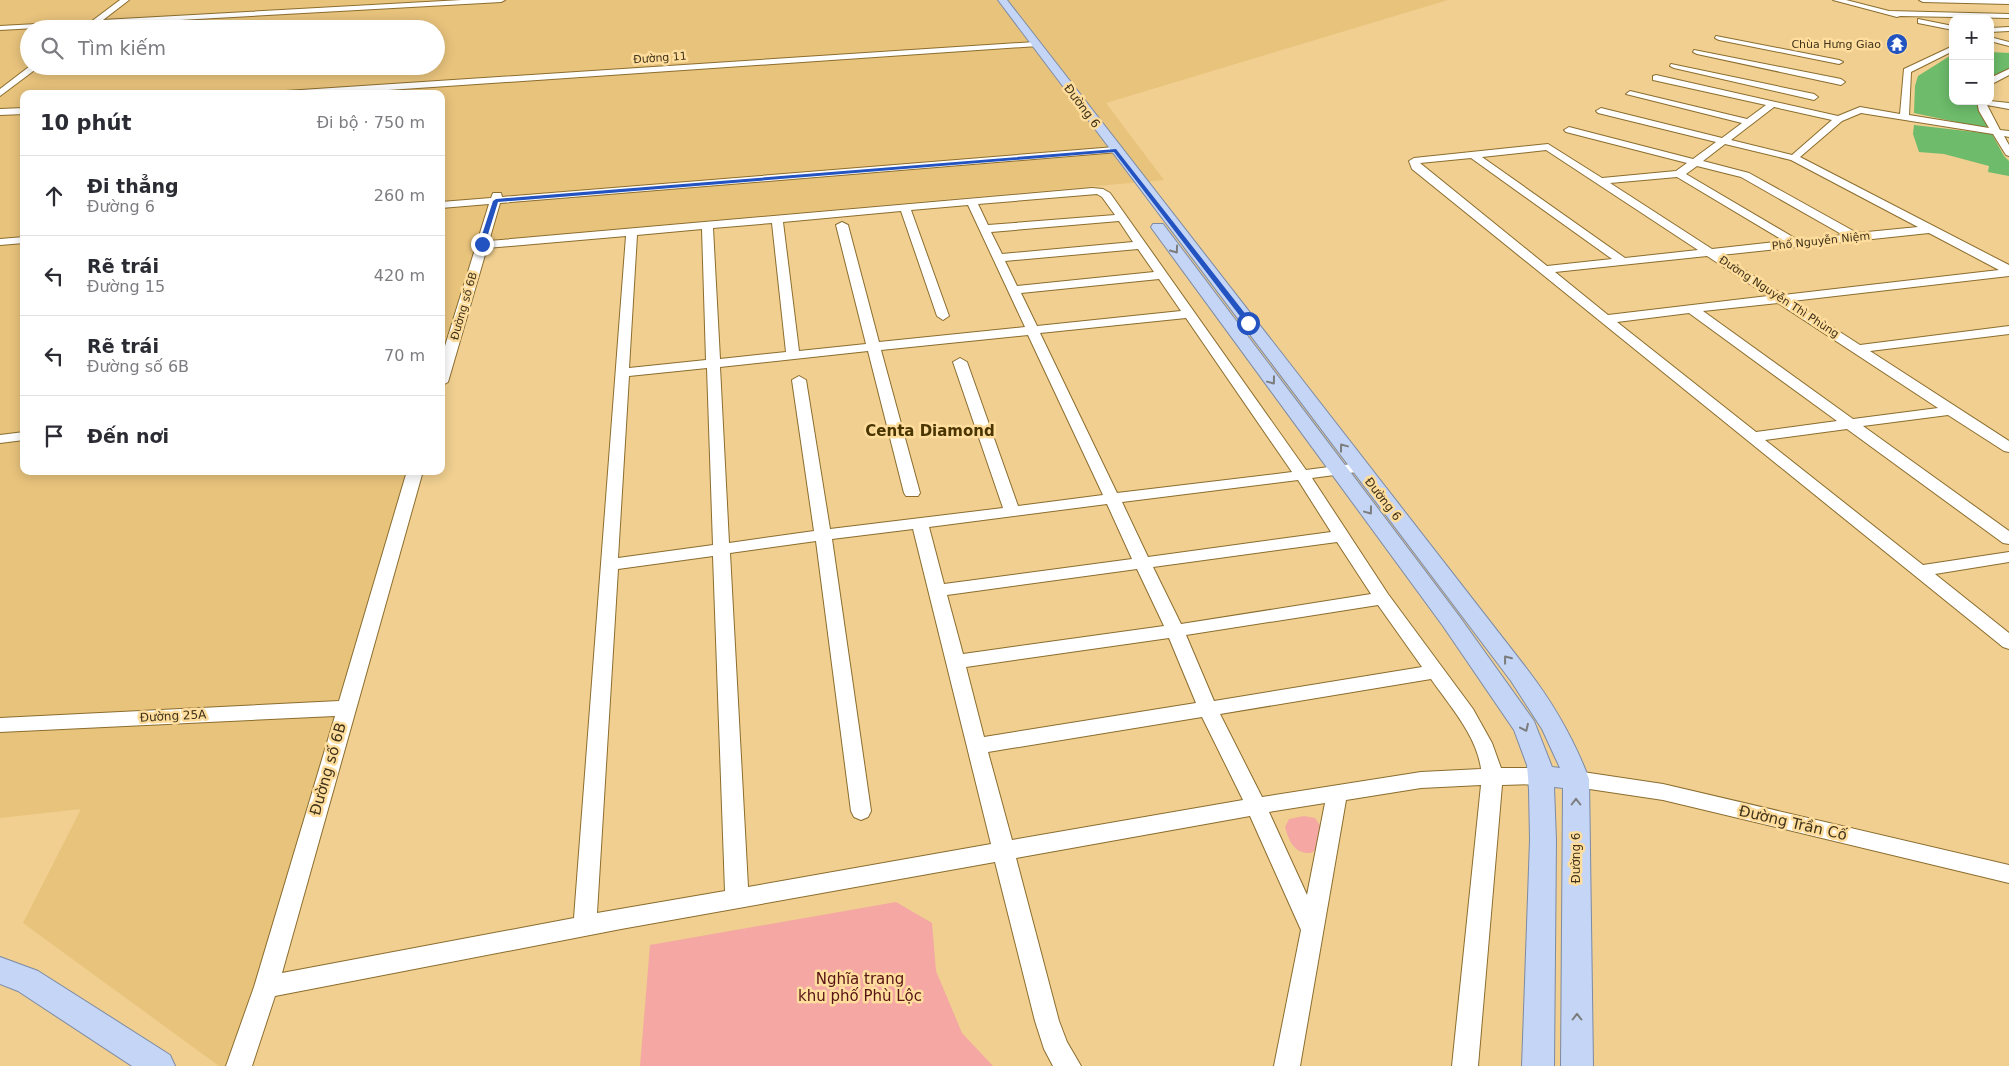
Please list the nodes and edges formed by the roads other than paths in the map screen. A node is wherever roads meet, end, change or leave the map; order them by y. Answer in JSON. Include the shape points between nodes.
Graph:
{"nodes":[{"id":1,"x":125,"y":0,"type":"edge"},
{"id":2,"x":501,"y":0,"type":"edge"},
{"id":3,"x":990,"y":0,"type":"edge"},
{"id":4,"x":1002,"y":0,"type":"edge"},
{"id":5,"x":1838,"y":0,"type":"edge"},
{"id":6,"x":1923,"y":0,"type":"edge"},
{"id":7,"x":1990,"y":1,"type":"edge"},
{"id":8,"x":2009,"y":2,"type":"edge"},
{"id":9,"x":1888,"y":13,"type":"junction"},
{"id":10,"x":2009,"y":16,"type":"edge"},
{"id":11,"x":97,"y":20,"type":"edge"},
{"id":12,"x":131,"y":20,"type":"edge"},
{"id":13,"x":20,"y":27,"type":"edge"},
{"id":14,"x":1949,"y":27,"type":"edge"},
{"id":15,"x":0,"y":28,"type":"edge"},
{"id":16,"x":2009,"y":29,"type":"edge"},
{"id":17,"x":1994,"y":34,"type":"edge"},
{"id":18,"x":1994,"y":36,"type":"edge"},
{"id":19,"x":1719,"y":38,"type":"dead end"},
{"id":20,"x":2009,"y":42,"type":"edge"},
{"id":21,"x":1030,"y":44,"type":"junction"},
{"id":22,"x":1949,"y":50,"type":"edge"},
{"id":23,"x":1697,"y":52,"type":"dead end"},
{"id":24,"x":1839,"y":62,"type":"dead end"},
{"id":25,"x":1674,"y":66,"type":"dead end"},
{"id":26,"x":2009,"y":72,"type":"edge"},
{"id":27,"x":24,"y":75,"type":"edge"},
{"id":28,"x":1656,"y":78,"type":"dead end"},
{"id":29,"x":1994,"y":80,"type":"edge"},
{"id":30,"x":1841,"y":82,"type":"dead end"},
{"id":31,"x":346,"y":90,"type":"edge"},
{"id":32,"x":0,"y":93,"type":"edge"},
{"id":33,"x":1630,"y":94,"type":"dead end"},
{"id":34,"x":1814,"y":97,"type":"dead end"},
{"id":35,"x":1773,"y":104,"type":"junction"},
{"id":36,"x":1994,"y":104,"type":"edge"},
{"id":37,"x":1983,"y":105,"type":"edge"},
{"id":38,"x":2009,"y":106,"type":"edge"},
{"id":39,"x":20,"y":110,"type":"edge"},
{"id":40,"x":1601,"y":111,"type":"dead end"},
{"id":41,"x":0,"y":112,"type":"edge"},
{"id":42,"x":1904,"y":118,"type":"junction"},
{"id":43,"x":1839,"y":119,"type":"junction"},
{"id":44,"x":1750,"y":122,"type":"junction"},
{"id":45,"x":1569,"y":130,"type":"dead end"},
{"id":46,"x":1996,"y":132,"type":"junction"},
{"id":47,"x":2009,"y":134,"type":"edge"},
{"id":48,"x":1724,"y":141,"type":"junction"},
{"id":49,"x":1107,"y":148,"type":"junction"},
{"id":50,"x":2009,"y":153,"type":"edge"},
{"id":51,"x":1473,"y":155,"type":"junction"},
{"id":52,"x":1794,"y":158,"type":"junction"},
{"id":53,"x":1696,"y":162,"type":"junction"},
{"id":54,"x":1679,"y":174,"type":"junction"},
{"id":55,"x":1601,"y":181,"type":"junction"},
{"id":56,"x":496,"y":198,"type":"junction"},
{"id":57,"x":445,"y":199,"type":"edge"},
{"id":58,"x":970,"y":201,"type":"junction"},
{"id":59,"x":445,"y":205,"type":"edge"},
{"id":60,"x":905,"y":207,"type":"junction"},
{"id":61,"x":777,"y":218,"type":"junction"},
{"id":62,"x":1121,"y":218,"type":"junction"},
{"id":63,"x":707,"y":225,"type":"junction"},
{"id":64,"x":842,"y":225,"type":"dead end"},
{"id":65,"x":984,"y":229,"type":"junction"},
{"id":66,"x":1931,"y":229,"type":"junction"},
{"id":67,"x":632,"y":231,"type":"junction"},
{"id":68,"x":20,"y":233,"type":"edge"},
{"id":69,"x":0,"y":235,"type":"edge"},
{"id":70,"x":1855,"y":237,"type":"junction"},
{"id":71,"x":20,"y":240,"type":"edge"},
{"id":72,"x":0,"y":242,"type":"edge"},
{"id":73,"x":1795,"y":243,"type":"junction"},
{"id":74,"x":482,"y":244,"type":"junction"},
{"id":75,"x":1139,"y":245,"type":"junction"},
{"id":76,"x":1711,"y":253,"type":"junction"},
{"id":77,"x":1983,"y":256,"type":"junction"},
{"id":78,"x":997,"y":258,"type":"junction"},
{"id":79,"x":2009,"y":260,"type":"edge"},
{"id":80,"x":1623,"y":262,"type":"junction"},
{"id":81,"x":1544,"y":270,"type":"junction"},
{"id":82,"x":2009,"y":271,"type":"edge"},
{"id":83,"x":1161,"y":275,"type":"junction"},
{"id":84,"x":1012,"y":290,"type":"junction"},
{"id":85,"x":1781,"y":299,"type":"junction"},
{"id":86,"x":1691,"y":309,"type":"junction"},
{"id":87,"x":1189,"y":314,"type":"junction"},
{"id":88,"x":944,"y":316,"type":"dead end"},
{"id":89,"x":1606,"y":319,"type":"junction"},
{"id":90,"x":1032,"y":330,"type":"junction"},
{"id":91,"x":2009,"y":330,"type":"edge"},
{"id":92,"x":875,"y":347,"type":"junction"},
{"id":93,"x":1858,"y":349,"type":"junction"},
{"id":94,"x":793,"y":355,"type":"junction"},
{"id":95,"x":960,"y":362,"type":"dead end"},
{"id":96,"x":713,"y":364,"type":"junction"},
{"id":97,"x":445,"y":369,"type":"edge"},
{"id":98,"x":624,"y":373,"type":"junction"},
{"id":99,"x":798,"y":380,"type":"dead end"},
{"id":100,"x":1952,"y":410,"type":"junction"},
{"id":101,"x":1850,"y":423,"type":"junction"},
{"id":102,"x":20,"y":436,"type":"edge"},
{"id":103,"x":1753,"y":437,"type":"junction"},
{"id":104,"x":0,"y":439,"type":"edge"},
{"id":105,"x":2009,"y":448,"type":"edge"},
{"id":106,"x":1359,"y":468,"type":"junction"},
{"id":107,"x":1338,"y":470,"type":"junction"},
{"id":108,"x":414,"y":475,"type":"edge"},
{"id":109,"x":1302,"y":475,"type":"junction"},
{"id":110,"x":912,"y":494,"type":"dead end"},
{"id":111,"x":1112,"y":499,"type":"junction"},
{"id":112,"x":1012,"y":512,"type":"junction"},
{"id":113,"x":920,"y":523,"type":"junction"},
{"id":114,"x":823,"y":535,"type":"junction"},
{"id":115,"x":1340,"y":536,"type":"junction"},
{"id":116,"x":2009,"y":539,"type":"edge"},
{"id":117,"x":722,"y":549,"type":"junction"},
{"id":118,"x":2009,"y":557,"type":"edge"},
{"id":119,"x":1142,"y":563,"type":"junction"},
{"id":120,"x":610,"y":565,"type":"junction"},
{"id":121,"x":1920,"y":571,"type":"junction"},
{"id":122,"x":937,"y":590,"type":"junction"},
{"id":123,"x":1382,"y":598,"type":"junction"},
{"id":124,"x":1174,"y":631,"type":"junction"},
{"id":125,"x":2009,"y":643,"type":"edge"},
{"id":126,"x":955,"y":662,"type":"junction"},
{"id":127,"x":1435,"y":672,"type":"junction"},
{"id":128,"x":346,"y":708,"type":"junction"},
{"id":129,"x":1208,"y":709,"type":"junction"},
{"id":130,"x":0,"y":725,"type":"edge"},
{"id":131,"x":977,"y":746,"type":"junction"},
{"id":132,"x":1540,"y":776,"type":"junction"},
{"id":133,"x":1492,"y":777,"type":"junction"},
{"id":134,"x":1576,"y":780,"type":"junction"},
{"id":135,"x":1337,"y":794,"type":"junction"},
{"id":136,"x":1256,"y":806,"type":"junction"},
{"id":137,"x":861,"y":811,"type":"dead end"},
{"id":138,"x":1005,"y":850,"type":"junction"},
{"id":139,"x":2009,"y":874,"type":"edge"},
{"id":140,"x":737,"y":898,"type":"junction"},
{"id":141,"x":585,"y":925,"type":"junction"},
{"id":142,"x":1313,"y":932,"type":"junction"},
{"id":143,"x":0,"y":970,"type":"edge"},
{"id":144,"x":266,"y":987,"type":"junction"},
{"id":145,"x":158,"y":1066,"type":"edge"},
{"id":146,"x":239,"y":1066,"type":"edge"},
{"id":147,"x":1068,"y":1066,"type":"edge"},
{"id":148,"x":1288,"y":1066,"type":"edge"},
{"id":149,"x":1465,"y":1066,"type":"edge"},
{"id":150,"x":1538,"y":1066,"type":"edge"},
{"id":151,"x":1577,"y":1066,"type":"edge"}],
"edges":[{"from":1,"to":11,"type":"street"},
{"from":2,"to":12,"type":"street"},
{"from":3,"to":21,"type":"main road","name":"Đường 6"},
{"from":4,"to":21,"type":"main road","name":"Đường 6"},
{"from":5,"to":9,"type":"street"},
{"from":6,"to":7,"type":"street"},
{"from":7,"to":8,"type":"street"},
{"from":9,"to":10,"type":"street"},
{"from":9,"to":14,"type":"street"},
{"from":13,"to":15,"type":"street"},
{"from":16,"to":17,"type":"street"},
{"from":18,"to":20,"type":"street"},
{"from":19,"to":24,"type":"street"},
{"from":21,"to":31,"type":"street","name":"Đường 11"},
{"from":21,"to":49,"type":"main road","name":"Đường 6"},
{"from":22,"to":42,"type":"street","via":[[1907,71]]},
{"from":23,"to":30,"type":"street"},
{"from":25,"to":34,"type":"street"},
{"from":26,"to":29,"type":"street"},
{"from":27,"to":32,"type":"street"},
{"from":28,"to":35,"type":"street"},
{"from":33,"to":44,"type":"street"},
{"from":35,"to":43,"type":"street"},
{"from":35,"to":44,"type":"street"},
{"from":36,"to":38,"type":"street"},
{"from":37,"to":46,"type":"street"},
{"from":39,"to":41,"type":"street"},
{"from":40,"to":48,"type":"street"},
{"from":42,"to":43,"type":"street","via":[[1860,110]]},
{"from":42,"to":46,"type":"street"},
{"from":43,"to":52,"type":"street"},
{"from":44,"to":48,"type":"street"},
{"from":45,"to":53,"type":"street"},
{"from":46,"to":47,"type":"street"},
{"from":46,"to":50,"type":"street"},
{"from":48,"to":52,"type":"street"},
{"from":48,"to":53,"type":"street"},
{"from":49,"to":56,"type":"street"},
{"from":106,"to":49,"type":"main road","name":"Đường 6","one_way":true},
{"from":49,"to":107,"type":"main road","name":"Đường 6","one_way":true},
{"from":51,"to":55,"type":"street","name":"Đường Nguyễn Thì Phùng","via":[[1548,147]]},
{"from":51,"to":80,"type":"street"},
{"from":51,"to":81,"type":"street","via":[[1414,161],[1416,167]]},
{"from":52,"to":66,"type":"street"},
{"from":53,"to":54,"type":"street"},
{"from":53,"to":70,"type":"street","via":[[1745,175]]},
{"from":54,"to":55,"type":"street"},
{"from":54,"to":73,"type":"street"},
{"from":55,"to":76,"type":"street","name":"Đường Nguyễn Thì Phùng"},
{"from":56,"to":57,"type":"street"},
{"from":56,"to":59,"type":"street"},
{"from":56,"to":74,"type":"street","name":"Đường số 6B"},
{"from":58,"to":60,"type":"street"},
{"from":58,"to":62,"type":"street","via":[[1099,191],[1106,195]]},
{"from":58,"to":65,"type":"street"},
{"from":60,"to":61,"type":"street"},
{"from":60,"to":88,"type":"street"},
{"from":61,"to":63,"type":"street"},
{"from":61,"to":94,"type":"street"},
{"from":62,"to":65,"type":"street"},
{"from":62,"to":75,"type":"street"},
{"from":63,"to":67,"type":"street"},
{"from":63,"to":96,"type":"street"},
{"from":64,"to":92,"type":"street"},
{"from":65,"to":78,"type":"street"},
{"from":66,"to":70,"type":"street","name":"Phố Nguyễn Niệm"},
{"from":66,"to":77,"type":"street"},
{"from":67,"to":74,"type":"street"},
{"from":67,"to":98,"type":"street"},
{"from":68,"to":69,"type":"street"},
{"from":70,"to":73,"type":"street","name":"Phố Nguyễn Niệm"},
{"from":71,"to":72,"type":"street"},
{"from":73,"to":76,"type":"street","name":"Phố Nguyễn Niệm"},
{"from":74,"to":97,"type":"street","name":"Đường số 6B"},
{"from":75,"to":78,"type":"street"},
{"from":75,"to":83,"type":"street"},
{"from":76,"to":80,"type":"street","name":"Phố Nguyễn Niệm"},
{"from":76,"to":85,"type":"street","name":"Đường Nguyễn Thì Phùng"},
{"from":77,"to":79,"type":"street"},
{"from":77,"to":82,"type":"street"},
{"from":78,"to":84,"type":"street"},
{"from":80,"to":81,"type":"street","name":"Phố Nguyễn Niệm"},
{"from":81,"to":89,"type":"street"},
{"from":82,"to":85,"type":"street"},
{"from":83,"to":84,"type":"street"},
{"from":83,"to":87,"type":"street"},
{"from":84,"to":90,"type":"street"},
{"from":85,"to":86,"type":"street"},
{"from":85,"to":93,"type":"street","name":"Đường Nguyễn Thì Phùng"},
{"from":86,"to":89,"type":"street"},
{"from":86,"to":101,"type":"street"},
{"from":87,"to":90,"type":"street"},
{"from":87,"to":109,"type":"street"},
{"from":89,"to":103,"type":"street"},
{"from":90,"to":92,"type":"street"},
{"from":90,"to":111,"type":"street"},
{"from":91,"to":93,"type":"street"},
{"from":92,"to":94,"type":"street"},
{"from":92,"to":110,"type":"street"},
{"from":93,"to":100,"type":"street","name":"Đường Nguyễn Thì Phùng"},
{"from":94,"to":96,"type":"street"},
{"from":95,"to":112,"type":"street"},
{"from":96,"to":98,"type":"street"},
{"from":96,"to":117,"type":"street"},
{"from":98,"to":120,"type":"street"},
{"from":99,"to":114,"type":"street"},
{"from":100,"to":101,"type":"street"},
{"from":100,"to":105,"type":"street","name":"Đường Nguyễn Thì Phùng"},
{"from":101,"to":103,"type":"street"},
{"from":101,"to":116,"type":"street"},
{"from":102,"to":104,"type":"street"},
{"from":103,"to":121,"type":"street"},
{"from":106,"to":107,"type":"street"},
{"from":134,"to":106,"type":"main road","name":"Đường 6","one_way":true,"via":[[1562,743],[1540,704]]},
{"from":107,"to":109,"type":"street"},
{"from":107,"to":132,"type":"main road","name":"Đường 6","one_way":true,"via":[[1519,716],[1535,751]]},
{"from":108,"to":128,"type":"street","name":"Đường số 6B"},
{"from":109,"to":111,"type":"street"},
{"from":109,"to":115,"type":"street"},
{"from":111,"to":112,"type":"street"},
{"from":111,"to":119,"type":"street"},
{"from":112,"to":113,"type":"street"},
{"from":113,"to":114,"type":"street"},
{"from":113,"to":122,"type":"street"},
{"from":114,"to":117,"type":"street"},
{"from":114,"to":137,"type":"street"},
{"from":115,"to":119,"type":"street"},
{"from":115,"to":123,"type":"street"},
{"from":117,"to":120,"type":"street"},
{"from":117,"to":140,"type":"street"},
{"from":118,"to":121,"type":"street"},
{"from":119,"to":122,"type":"street"},
{"from":119,"to":124,"type":"street"},
{"from":120,"to":141,"type":"street"},
{"from":121,"to":125,"type":"street"},
{"from":122,"to":126,"type":"street"},
{"from":123,"to":124,"type":"street"},
{"from":123,"to":127,"type":"street"},
{"from":124,"to":126,"type":"street"},
{"from":124,"to":129,"type":"street"},
{"from":126,"to":131,"type":"street"},
{"from":127,"to":129,"type":"street"},
{"from":127,"to":133,"type":"street","via":[[1466,714],[1482,743]]},
{"from":128,"to":130,"type":"street","name":"Đường 25A"},
{"from":128,"to":144,"type":"street","name":"Đường số 6B"},
{"from":129,"to":131,"type":"street"},
{"from":129,"to":136,"type":"street"},
{"from":131,"to":138,"type":"street"},
{"from":132,"to":133,"type":"street"},
{"from":132,"to":134,"type":"main road"},
{"from":132,"to":150,"type":"main road","name":"Đường 6","via":[[1543,840]]},
{"from":133,"to":135,"type":"street","via":[[1422,780]]},
{"from":133,"to":149,"type":"street"},
{"from":134,"to":139,"type":"street","name":"Đường Trần Cố","via":[[1663,792]]},
{"from":151,"to":134,"type":"main road","name":"Đường 6","one_way":true},
{"from":135,"to":136,"type":"street"},
{"from":135,"to":142,"type":"street"},
{"from":136,"to":138,"type":"street"},
{"from":136,"to":142,"type":"street"},
{"from":138,"to":140,"type":"street"},
{"from":138,"to":147,"type":"street","via":[[1048,1021],[1057,1049]]},
{"from":140,"to":141,"type":"street"},
{"from":141,"to":144,"type":"street"},
{"from":142,"to":148,"type":"street"},
{"from":143,"to":145,"type":"main road","via":[[28,981]]},
{"from":144,"to":146,"type":"street","name":"Đường số 6B"}]}
